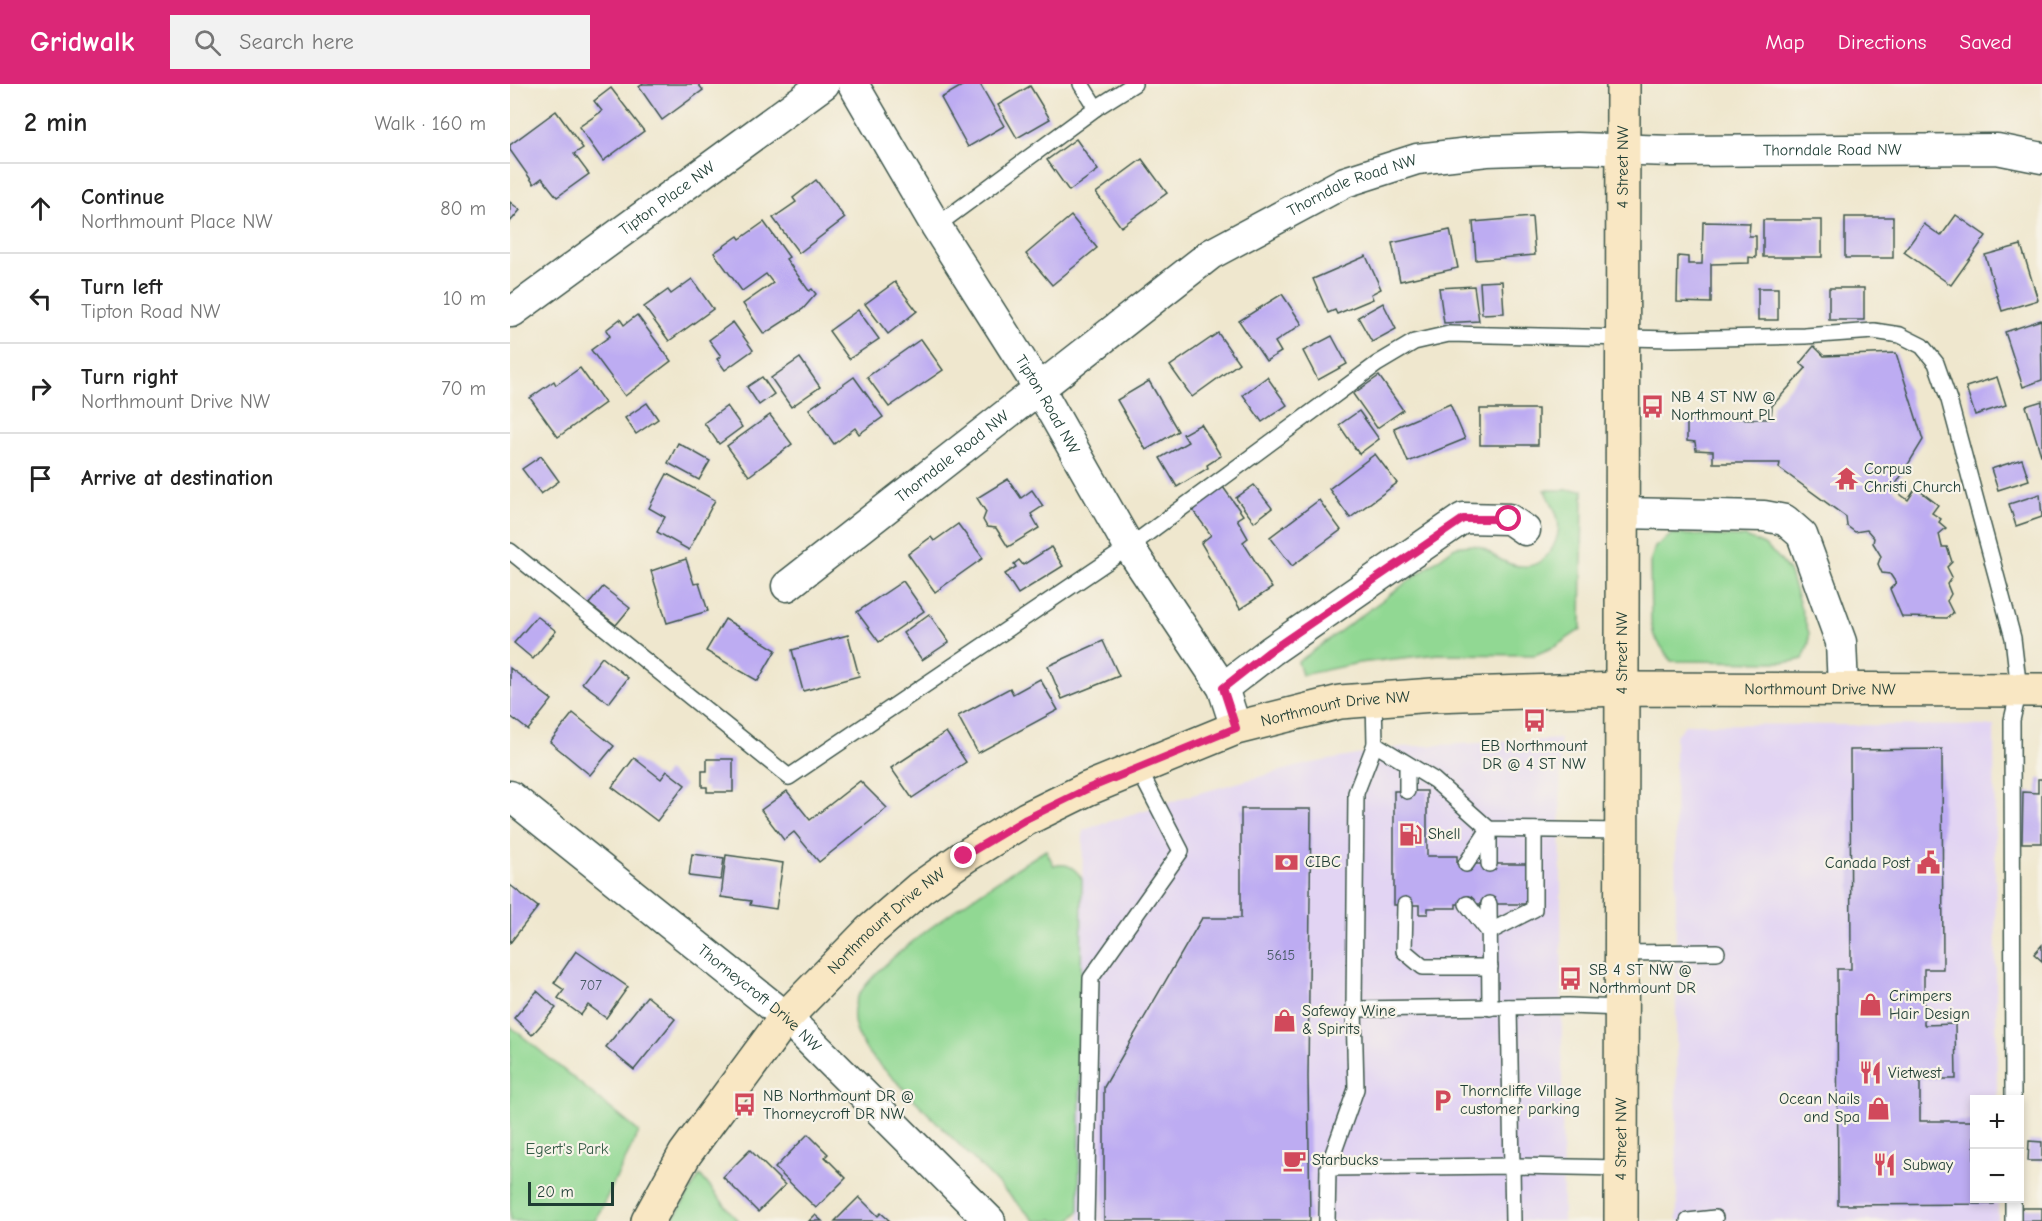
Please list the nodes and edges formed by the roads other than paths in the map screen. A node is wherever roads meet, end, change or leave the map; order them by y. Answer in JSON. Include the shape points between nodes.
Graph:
{"nodes":[{"id":1,"x":824,"y":84,"type":"edge"},
{"id":2,"x":853,"y":84,"type":"edge"},
{"id":3,"x":1081,"y":84,"type":"edge"},
{"id":4,"x":1134,"y":84,"type":"edge"},
{"id":5,"x":1623,"y":84,"type":"edge"},
{"id":6,"x":1096,"y":108,"type":"junction"},
{"id":7,"x":1624,"y":150,"type":"junction"},
{"id":8,"x":2042,"y":158,"type":"edge"},
{"id":9,"x":936,"y":226,"type":"junction"},
{"id":10,"x":510,"y":310,"type":"edge"},
{"id":11,"x":1623,"y":337,"type":"junction"},
{"id":12,"x":1040,"y":390,"type":"junction"},
{"id":13,"x":1622,"y":513,"type":"junction"},
{"id":14,"x":1526,"y":530,"type":"dead end"},
{"id":15,"x":1129,"y":546,"type":"junction"},
{"id":16,"x":510,"y":551,"type":"edge"},
{"id":17,"x":787,"y":586,"type":"dead end"},
{"id":18,"x":1223,"y":688,"type":"junction"},
{"id":19,"x":1843,"y":688,"type":"junction"},
{"id":20,"x":1622,"y":689,"type":"junction"},
{"id":21,"x":2030,"y":690,"type":"edge"},
{"id":22,"x":1374,"y":699,"type":"junction"},
{"id":23,"x":1236,"y":728,"type":"junction"},
{"id":24,"x":1376,"y":744,"type":"junction"},
{"id":25,"x":1407,"y":764,"type":"junction"},
{"id":26,"x":1138,"y":768,"type":"junction"},
{"id":27,"x":1407,"y":791,"type":"dead end"},
{"id":28,"x":510,"y":796,"type":"edge"},
{"id":29,"x":1489,"y":830,"type":"junction"},
{"id":30,"x":1534,"y":830,"type":"junction"},
{"id":31,"x":1622,"y":831,"type":"junction"},
{"id":32,"x":1466,"y":864,"type":"dead end"},
{"id":33,"x":1489,"y":864,"type":"dead end"},
{"id":34,"x":1467,"y":904,"type":"dead end"},
{"id":35,"x":1489,"y":904,"type":"dead end"},
{"id":36,"x":1405,"y":905,"type":"dead end"},
{"id":37,"x":1489,"y":933,"type":"junction"},
{"id":38,"x":1717,"y":952,"type":"dead end"},
{"id":39,"x":1621,"y":953,"type":"junction"},
{"id":40,"x":1490,"y":967,"type":"junction"},
{"id":41,"x":1509,"y":1006,"type":"junction"},
{"id":42,"x":1490,"y":1008,"type":"junction"},
{"id":43,"x":1621,"y":1008,"type":"junction"},
{"id":44,"x":1354,"y":1009,"type":"junction"},
{"id":45,"x":786,"y":1017,"type":"junction"},
{"id":46,"x":2013,"y":1095,"type":"edge"},
{"id":47,"x":1513,"y":1166,"type":"junction"},
{"id":48,"x":1621,"y":1167,"type":"junction"},
{"id":49,"x":1328,"y":1168,"type":"junction"},
{"id":50,"x":2013,"y":1203,"type":"edge"},
{"id":51,"x":1715,"y":1218,"type":"dead end"},
{"id":52,"x":648,"y":1221,"type":"edge"},
{"id":53,"x":990,"y":1221,"type":"edge"},
{"id":54,"x":1086,"y":1221,"type":"edge"},
{"id":55,"x":1327,"y":1221,"type":"edge"},
{"id":56,"x":1513,"y":1221,"type":"edge"},
{"id":57,"x":1621,"y":1221,"type":"edge"},
{"id":58,"x":1688,"y":1221,"type":"edge"},
{"id":59,"x":2013,"y":1221,"type":"edge"}],
"edges":[{"from":1,"to":10,"type":"street","name":"Tipton Place NW"},
{"from":2,"to":9,"type":"street","name":"Tipton Road NW"},
{"from":3,"to":6,"type":"lane"},
{"from":4,"to":6,"type":"lane"},
{"from":5,"to":7,"type":"street","name":"4 Street NW"},
{"from":6,"to":9,"type":"lane"},
{"from":7,"to":8,"type":"street","name":"Thorndale Road NW","via":[[1997,149]]},
{"from":7,"to":11,"type":"street","name":"4 Street NW"},
{"from":7,"to":12,"type":"street","name":"Thorndale Road NW","via":[[1475,152],[1417,159],[1345,182],[1211,254]]},
{"from":9,"to":12,"type":"street","name":"Tipton Road NW"},
{"from":11,"to":13,"type":"street","name":"4 Street NW"},
{"from":11,"to":15,"type":"lane","via":[[1449,334],[1414,342],[1377,364]]},
{"from":11,"to":21,"type":"lane","via":[[1874,332],[1900,335],[1922,346],[1936,363],[1949,400]]},
{"from":12,"to":15,"type":"street","name":"Tipton Road NW"},
{"from":12,"to":17,"type":"street","name":"Thorndale Road NW"},
{"from":13,"to":19,"type":"street","via":[[1764,516],[1785,520],[1802,535],[1841,642]]},
{"from":13,"to":20,"type":"street","name":"4 Street NW"},
{"from":14,"to":18,"type":"street","via":[[1509,519],[1463,519],[1270,651]]},
{"from":15,"to":16,"type":"lane","via":[[789,777]]},
{"from":15,"to":18,"type":"street","name":"Tipton Road NW"},
{"from":18,"to":23,"type":"street","name":"Tipton Road NW"},
{"from":19,"to":20,"type":"street","name":"Northmount Drive NW"},
{"from":19,"to":21,"type":"street","name":"Northmount Drive NW"},
{"from":20,"to":22,"type":"street","name":"Northmount Drive NW"},
{"from":20,"to":31,"type":"street","name":"4 Street NW"},
{"from":21,"to":46,"type":"lane","via":[[2012,720]]},
{"from":22,"to":23,"type":"street","name":"Northmount Drive NW","via":[[1340,702]]},
{"from":22,"to":24,"type":"lane"},
{"from":23,"to":26,"type":"street","name":"Northmount Drive NW"},
{"from":24,"to":25,"type":"lane"},
{"from":24,"to":44,"type":"lane","via":[[1356,793]]},
{"from":25,"to":27,"type":"lane"},
{"from":25,"to":29,"type":"lane","via":[[1434,780]]},
{"from":26,"to":45,"type":"street","name":"Northmount Drive NW","via":[[1026,819],[964,856],[869,933]]},
{"from":26,"to":54,"type":"lane","via":[[1181,851],[1091,978]]},
{"from":28,"to":45,"type":"street","name":"Thorneycroft Drive NW"},
{"from":29,"to":30,"type":"lane"},
{"from":29,"to":32,"type":"lane"},
{"from":29,"to":33,"type":"lane"},
{"from":30,"to":31,"type":"lane"},
{"from":30,"to":37,"type":"lane","via":[[1534,909]]},
{"from":31,"to":39,"type":"street","name":"4 Street NW"},
{"from":34,"to":37,"type":"lane"},
{"from":35,"to":37,"type":"lane"},
{"from":36,"to":40,"type":"lane","via":[[1404,951],[1423,967]]},
{"from":37,"to":40,"type":"lane"},
{"from":38,"to":39,"type":"lane"},
{"from":39,"to":43,"type":"street","name":"4 Street NW"},
{"from":40,"to":42,"type":"lane"},
{"from":41,"to":42,"type":"lane"},
{"from":41,"to":43,"type":"lane"},
{"from":41,"to":47,"type":"lane"},
{"from":42,"to":44,"type":"lane"},
{"from":43,"to":48,"type":"street","name":"4 Street NW"},
{"from":44,"to":49,"type":"lane","via":[[1356,1089]]},
{"from":45,"to":52,"type":"street","name":"Northmount Drive NW","via":[[685,1154]]},
{"from":45,"to":53,"type":"street","name":"Thorneycroft Drive NW"},
{"from":47,"to":48,"type":"lane"},
{"from":47,"to":49,"type":"lane"},
{"from":47,"to":56,"type":"lane"},
{"from":48,"to":57,"type":"street","name":"4 Street NW"},
{"from":49,"to":55,"type":"lane"},
{"from":50,"to":59,"type":"lane"},
{"from":51,"to":58,"type":"lane"}]}
